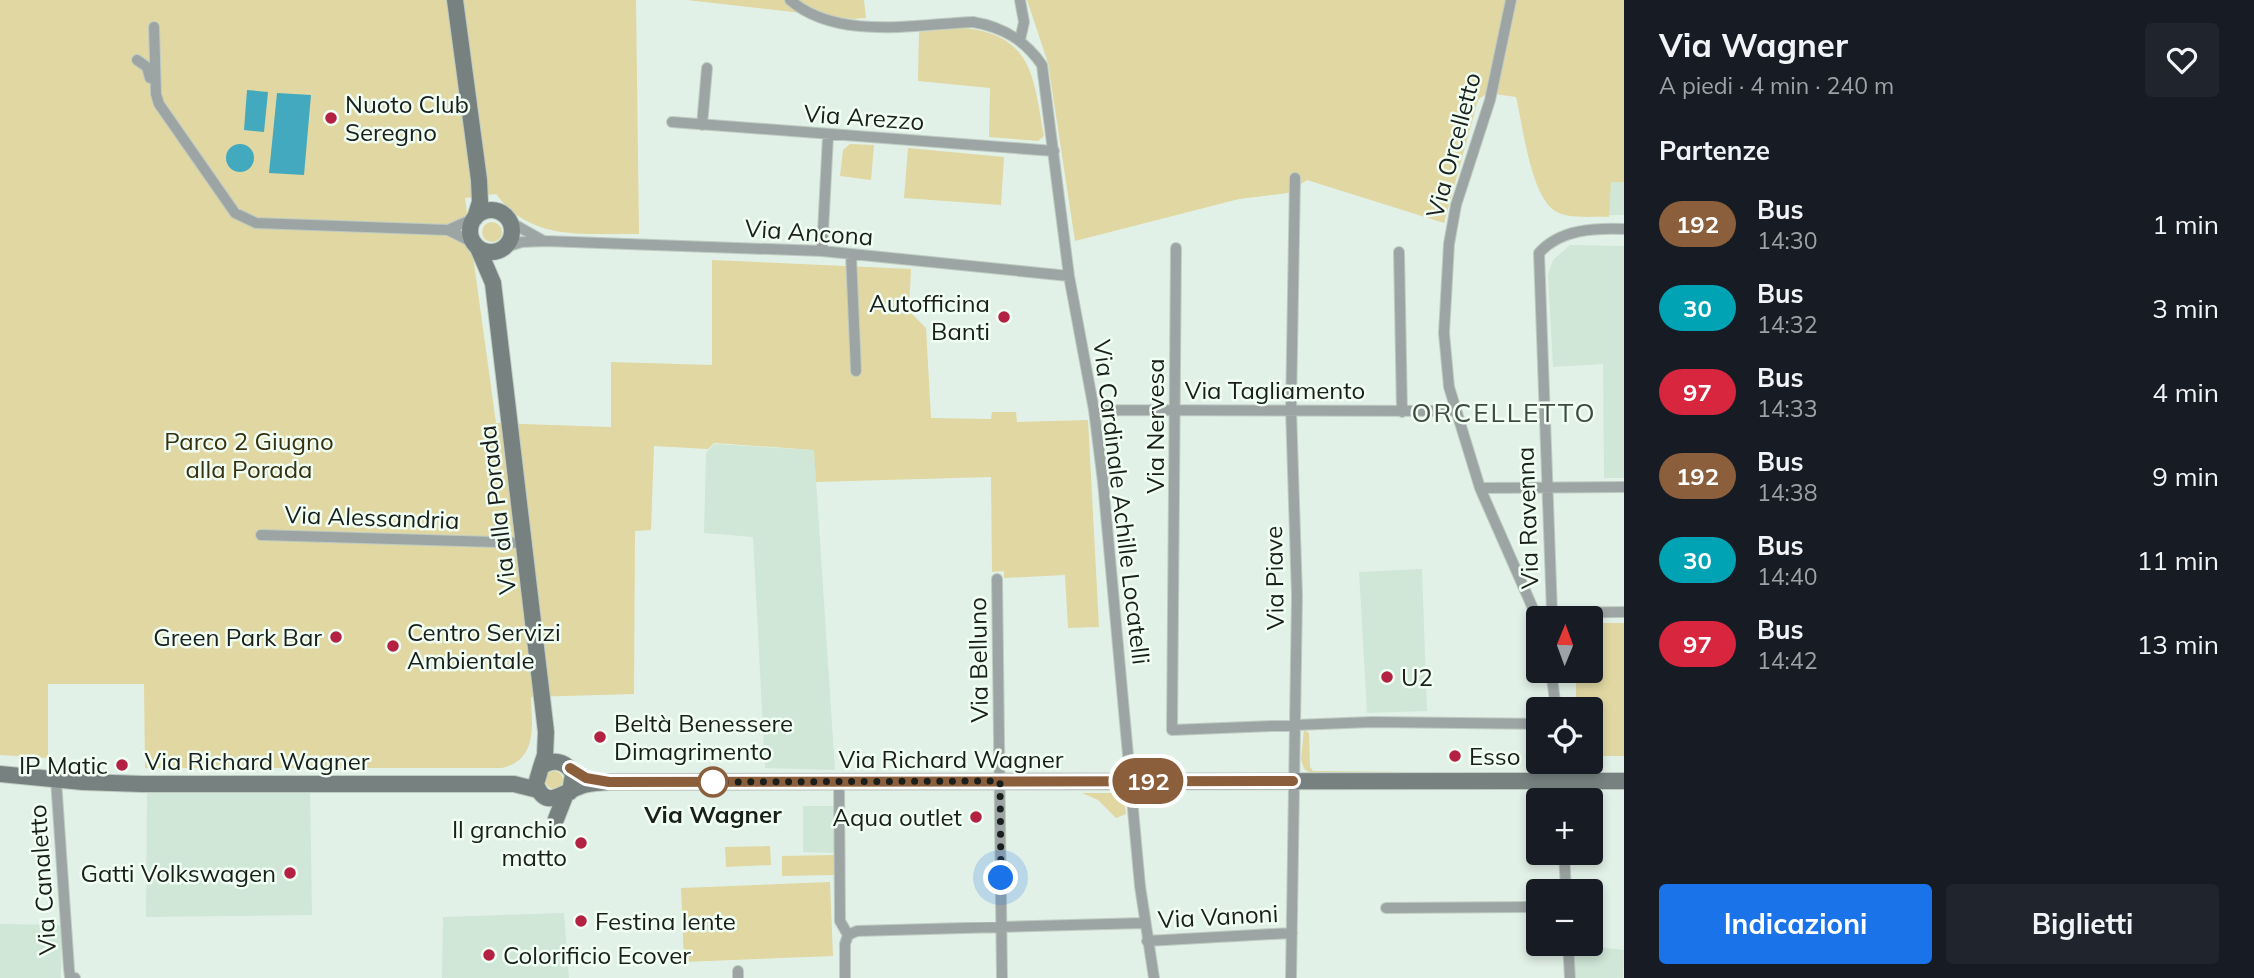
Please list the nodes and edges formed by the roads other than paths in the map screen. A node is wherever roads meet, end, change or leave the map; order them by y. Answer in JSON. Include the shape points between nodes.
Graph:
{"nodes":[{"id":1,"x":455,"y":0,"type":"edge"},
{"id":2,"x":790,"y":0,"type":"edge"},
{"id":3,"x":1020,"y":0,"type":"edge"},
{"id":4,"x":1511,"y":0,"type":"edge"},
{"id":5,"x":154,"y":27,"type":"dead end"},
{"id":6,"x":1020,"y":40,"type":"junction"},
{"id":7,"x":137,"y":60,"type":"dead end"},
{"id":8,"x":707,"y":68,"type":"dead end"},
{"id":9,"x":156,"y":94,"type":"junction"},
{"id":10,"x":672,"y":122,"type":"dead end"},
{"id":11,"x":702,"y":125,"type":"junction"},
{"id":12,"x":828,"y":136,"type":"junction"},
{"id":13,"x":1054,"y":151,"type":"junction"},
{"id":14,"x":1295,"y":178,"type":"dead end"},
{"id":15,"x":479,"y":180,"type":"junction"},
{"id":16,"x":475,"y":218,"type":"junction"},
{"id":17,"x":506,"y":218,"type":"junction"},
{"id":18,"x":1624,"y":229,"type":"edge"},
{"id":19,"x":448,"y":230,"type":"junction"},
{"id":20,"x":545,"y":242,"type":"junction"},
{"id":21,"x":476,"y":245,"type":"junction"},
{"id":22,"x":503,"y":248,"type":"junction"},
{"id":23,"x":1176,"y":248,"type":"dead end"},
{"id":24,"x":822,"y":251,"type":"junction"},
{"id":25,"x":1399,"y":252,"type":"dead end"},
{"id":26,"x":851,"y":255,"type":"junction"},
{"id":27,"x":1069,"y":276,"type":"junction"},
{"id":28,"x":493,"y":283,"type":"junction"},
{"id":29,"x":856,"y":371,"type":"dead end"},
{"id":30,"x":1291,"y":409,"type":"junction"},
{"id":31,"x":1094,"y":410,"type":"junction"},
{"id":32,"x":1177,"y":410,"type":"junction"},
{"id":33,"x":1456,"y":411,"type":"junction"},
{"id":34,"x":1402,"y":412,"type":"junction"},
{"id":35,"x":1624,"y":487,"type":"edge"},
{"id":36,"x":1480,"y":488,"type":"junction"},
{"id":37,"x":1548,"y":488,"type":"junction"},
{"id":38,"x":261,"y":536,"type":"dead end"},
{"id":39,"x":523,"y":543,"type":"junction"},
{"id":40,"x":998,"y":579,"type":"dead end"},
{"id":41,"x":1532,"y":606,"type":"edge"},
{"id":42,"x":1552,"y":606,"type":"edge"},
{"id":43,"x":1603,"y":612,"type":"edge"},
{"id":44,"x":1624,"y":612,"type":"edge"},
{"id":45,"x":1293,"y":724,"type":"junction"},
{"id":46,"x":1526,"y":724,"type":"edge"},
{"id":47,"x":546,"y":732,"type":"junction"},
{"id":48,"x":567,"y":766,"type":"junction"},
{"id":49,"x":539,"y":769,"type":"junction"},
{"id":50,"x":0,"y":774,"type":"edge"},
{"id":51,"x":1561,"y":774,"type":"edge"},
{"id":52,"x":56,"y":780,"type":"junction"},
{"id":53,"x":1000,"y":781,"type":"junction"},
{"id":54,"x":1130,"y":781,"type":"junction"},
{"id":55,"x":1293,"y":781,"type":"junction"},
{"id":56,"x":1624,"y":781,"type":"edge"},
{"id":57,"x":609,"y":782,"type":"junction"},
{"id":58,"x":839,"y":782,"type":"junction"},
{"id":59,"x":1561,"y":782,"type":"junction"},
{"id":60,"x":514,"y":784,"type":"junction"},
{"id":61,"x":1561,"y":788,"type":"edge"},
{"id":62,"x":543,"y":794,"type":"junction"},
{"id":63,"x":567,"y":794,"type":"junction"},
{"id":64,"x":1526,"y":907,"type":"edge"},
{"id":65,"x":1385,"y":908,"type":"dead end"},
{"id":66,"x":1144,"y":923,"type":"junction"},
{"id":67,"x":1002,"y":926,"type":"junction"},
{"id":68,"x":1292,"y":933,"type":"junction"},
{"id":69,"x":848,"y":935,"type":"junction"},
{"id":70,"x":1147,"y":941,"type":"junction"},
{"id":71,"x":1569,"y":956,"type":"edge"},
{"id":72,"x":73,"y":977,"type":"edge"},
{"id":73,"x":845,"y":978,"type":"edge"},
{"id":74,"x":1002,"y":978,"type":"edge"},
{"id":75,"x":1154,"y":978,"type":"edge"},
{"id":76,"x":1291,"y":978,"type":"edge"},
{"id":77,"x":1570,"y":978,"type":"edge"}],
"edges":[{"from":1,"to":15,"type":"street"},
{"from":2,"to":6,"type":"street","via":[[845,24],[974,22]]},
{"from":3,"to":6,"type":"street","via":[[1024,22]]},
{"from":4,"to":33,"type":"street","name":"Via Orcelletto","via":[[1490,100],[1461,185],[1449,244],[1444,333]]},
{"from":5,"to":9,"type":"street"},
{"from":6,"to":13,"type":"street","name":"Via Cardinale Achille Locatelli","via":[[1042,65]]},
{"from":7,"to":9,"type":"street","via":[[147,67]]},
{"from":8,"to":11,"type":"street"},
{"from":9,"to":19,"type":"street","via":[[178,135],[235,213],[256,223]]},
{"from":10,"to":11,"type":"street","name":"Via Arezzo"},
{"from":11,"to":12,"type":"street","name":"Via Arezzo"},
{"from":12,"to":13,"type":"street","name":"Via Arezzo"},
{"from":12,"to":24,"type":"street"},
{"from":13,"to":27,"type":"street","name":"Via Cardinale Achille Locatelli"},
{"from":14,"to":30,"type":"street","name":"Via Piave"},
{"from":15,"to":16,"type":"street"},
{"from":15,"to":17,"type":"street"},
{"from":16,"to":17,"type":"street","via":[[489,211]]},
{"from":16,"to":19,"type":"street"},
{"from":16,"to":21,"type":"street","via":[[470,230]]},
{"from":17,"to":20,"type":"street","name":"Via Ancona"},
{"from":17,"to":22,"type":"street","via":[[512,237]]},
{"from":18,"to":37,"type":"street","name":"Via Ravenna","via":[[1587,228],[1539,253]]},
{"from":19,"to":21,"type":"street"},
{"from":20,"to":22,"type":"street","name":"Via Ancona"},
{"from":20,"to":24,"type":"street","name":"Via Ancona"},
{"from":21,"to":22,"type":"street","via":[[490,252]]},
{"from":21,"to":28,"type":"street","name":"Via alla Porada"},
{"from":22,"to":28,"type":"street","name":"Via alla Porada"},
{"from":23,"to":32,"type":"street","name":"Via Nervesa"},
{"from":24,"to":26,"type":"street","name":"Via Ancona"},
{"from":25,"to":34,"type":"street"},
{"from":26,"to":27,"type":"street","name":"Via Ancona"},
{"from":26,"to":29,"type":"street"},
{"from":27,"to":31,"type":"street","name":"Via Cardinale Achille Locatelli"},
{"from":28,"to":39,"type":"street","name":"Via alla Porada"},
{"from":30,"to":32,"type":"street","name":"Via Tagliamento"},
{"from":30,"to":34,"type":"street","name":"Via Tagliamento"},
{"from":30,"to":45,"type":"street","name":"Via Piave","via":[[1297,596]]},
{"from":31,"to":32,"type":"street","name":"Via Tagliamento"},
{"from":31,"to":54,"type":"street","name":"Via Cardinale Achille Locatelli","via":[[1118,621]]},
{"from":32,"to":45,"type":"street","name":"Via Nervesa","via":[[1172,730]]},
{"from":33,"to":34,"type":"street","name":"Via Tagliamento"},
{"from":33,"to":36,"type":"street","name":"Via Orcelletto"},
{"from":35,"to":37,"type":"street"},
{"from":36,"to":37,"type":"street"},
{"from":36,"to":41,"type":"street","name":"Via Orcelletto"},
{"from":37,"to":42,"type":"street","name":"Via Ravenna"},
{"from":38,"to":39,"type":"street","name":"Via Alessandria"},
{"from":39,"to":47,"type":"street","name":"Via alla Porada"},
{"from":40,"to":53,"type":"street","name":"Via Belluno"},
{"from":43,"to":44,"type":"street"},
{"from":45,"to":46,"type":"street"},
{"from":45,"to":55,"type":"street","name":"Via Piave"},
{"from":47,"to":48,"type":"street","name":"Via alla Porada"},
{"from":47,"to":49,"type":"street","name":"Via alla Porada"},
{"from":48,"to":49,"type":"street","via":[[553,761]]},
{"from":48,"to":57,"type":"street","name":"Via Richard Wagner","via":[[586,778]]},
{"from":48,"to":63,"type":"street","via":[[574,780]]},
{"from":49,"to":60,"type":"street","name":"Via Richard Wagner"},
{"from":49,"to":62,"type":"street"},
{"from":50,"to":52,"type":"street","name":"Via Richard Wagner"},
{"from":51,"to":59,"type":"street"},
{"from":52,"to":60,"type":"street","name":"Via Richard Wagner"},
{"from":52,"to":72,"type":"street","name":"Via Canaletto"},
{"from":53,"to":54,"type":"street","name":"Via Richard Wagner"},
{"from":53,"to":58,"type":"street","name":"Via Richard Wagner"},
{"from":53,"to":67,"type":"street","name":"Via Belluno"},
{"from":54,"to":55,"type":"street","name":"Via Richard Wagner"},
{"from":54,"to":66,"type":"street","name":"Via Cardinale Achille Locatelli"},
{"from":55,"to":59,"type":"street","name":"Via Richard Wagner"},
{"from":55,"to":68,"type":"street","name":"Via Piave"},
{"from":56,"to":59,"type":"street","name":"Via Richard Wagner"},
{"from":57,"to":58,"type":"street","name":"Via Richard Wagner"},
{"from":57,"to":63,"type":"street","name":"Via Richard Wagner","via":[[578,787]]},
{"from":58,"to":69,"type":"street","via":[[840,920]]},
{"from":59,"to":61,"type":"street"},
{"from":60,"to":62,"type":"street","name":"Via Richard Wagner"},
{"from":62,"to":63,"type":"street"},
{"from":64,"to":65,"type":"street"},
{"from":66,"to":67,"type":"street"},
{"from":66,"to":70,"type":"street","name":"Via Cardinale Achille Locatelli"},
{"from":67,"to":69,"type":"street"},
{"from":67,"to":74,"type":"street","name":"Via Belluno"},
{"from":68,"to":70,"type":"street","name":"Via Vanoni"},
{"from":68,"to":76,"type":"street","name":"Via Piave"},
{"from":69,"to":73,"type":"street"},
{"from":70,"to":75,"type":"street","name":"Via Cardinale Achille Locatelli"},
{"from":71,"to":77,"type":"street"}]}
